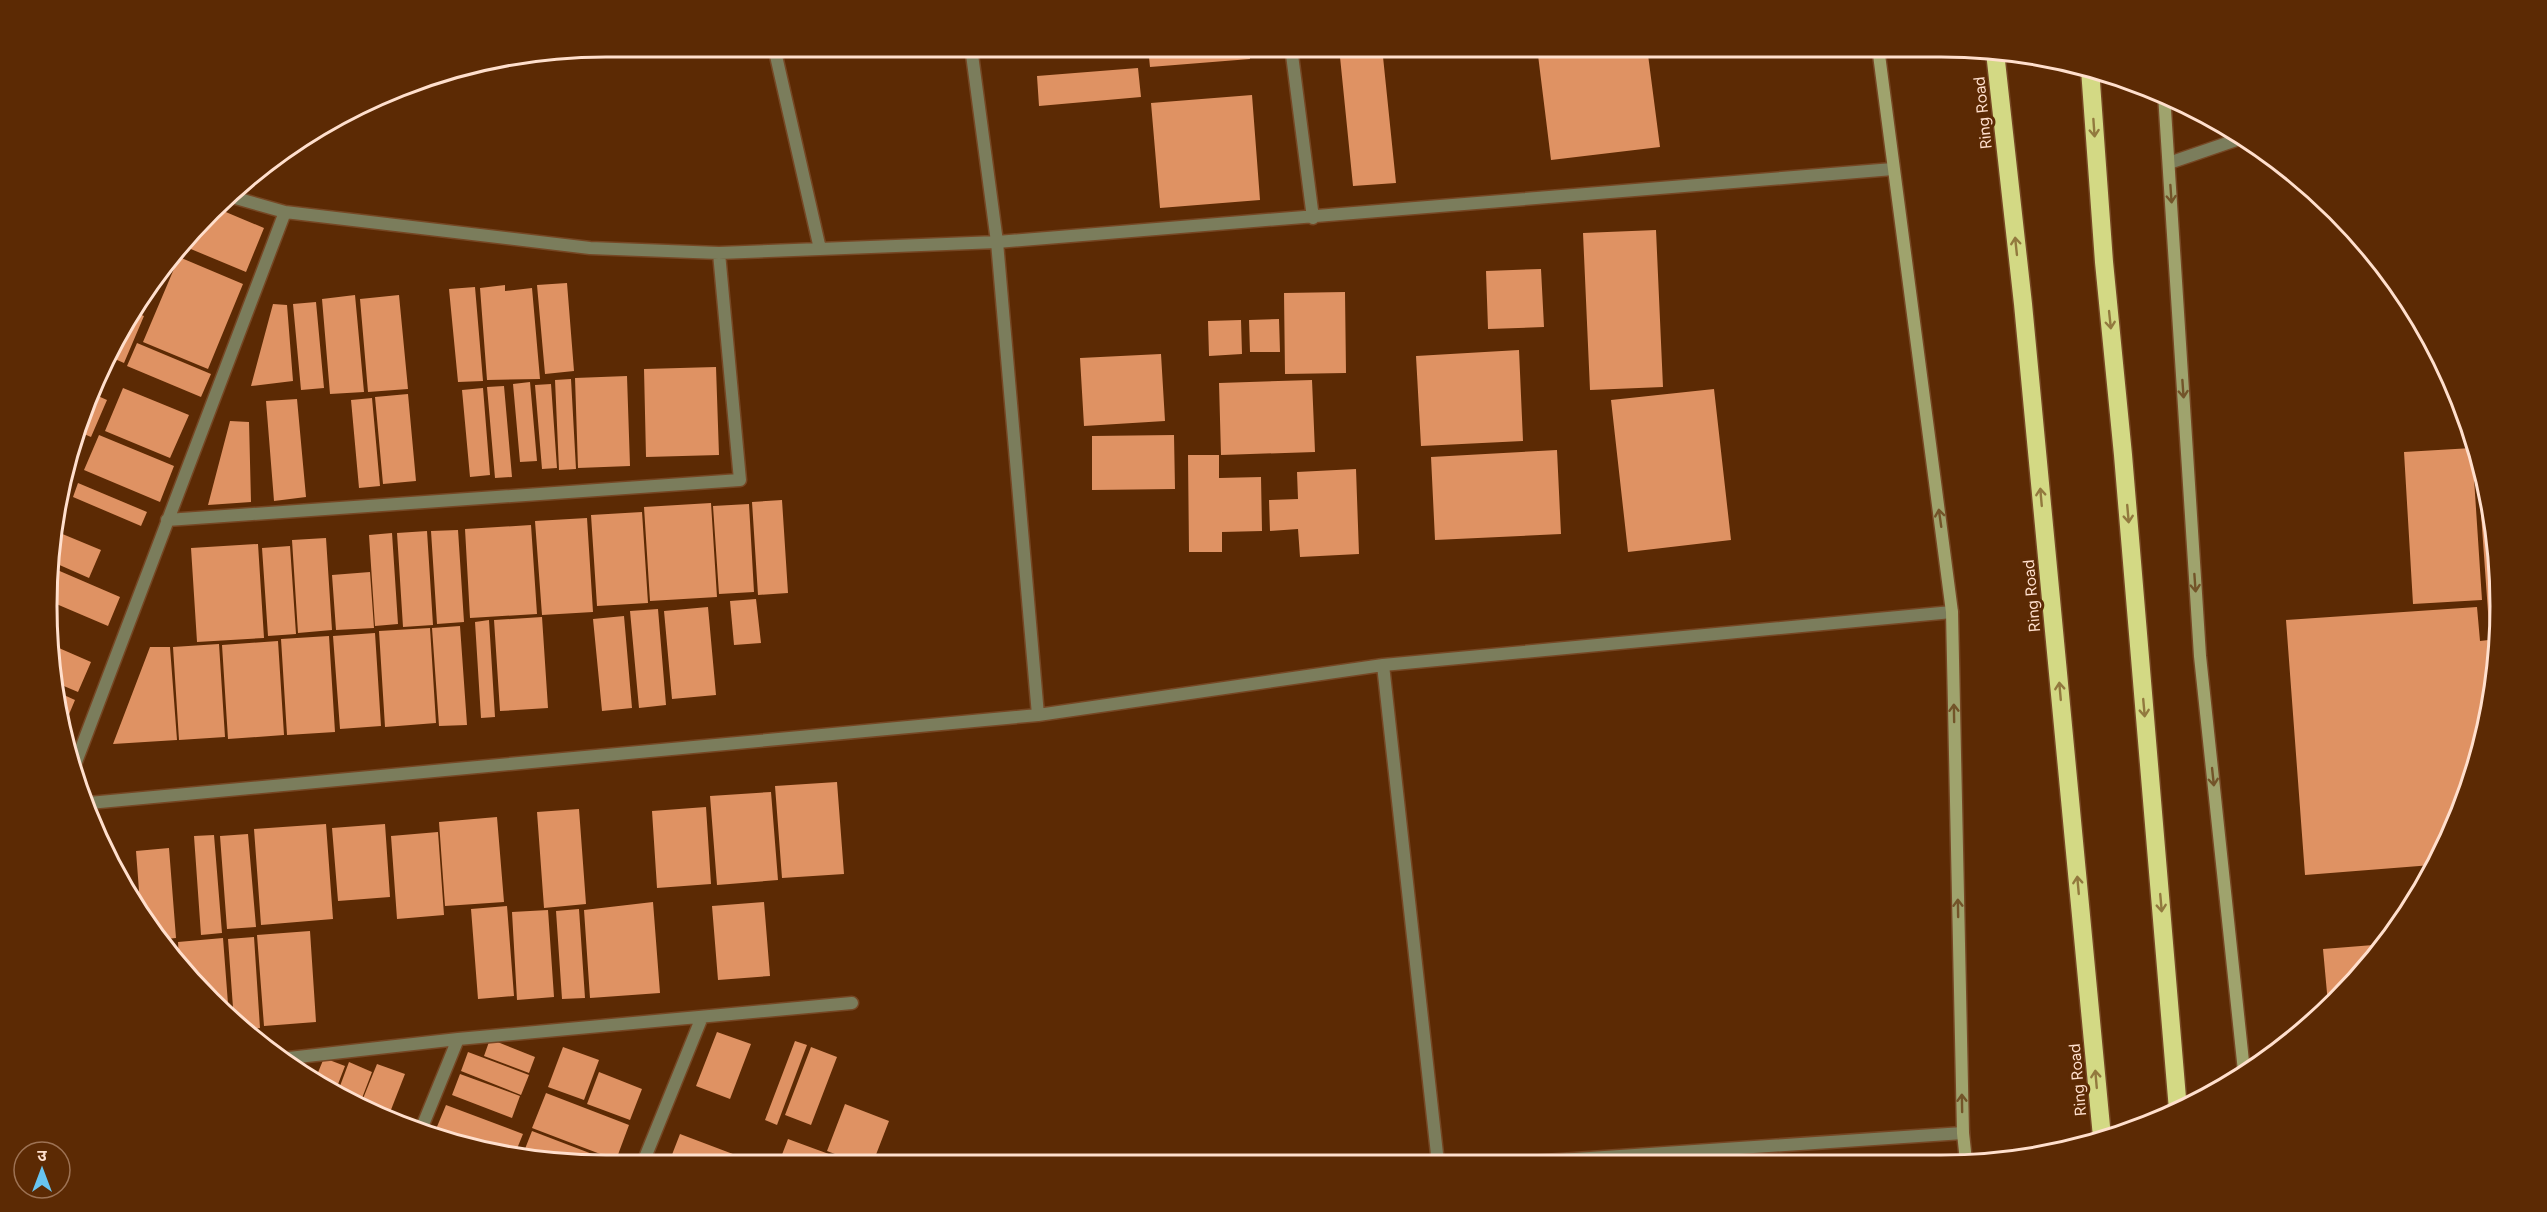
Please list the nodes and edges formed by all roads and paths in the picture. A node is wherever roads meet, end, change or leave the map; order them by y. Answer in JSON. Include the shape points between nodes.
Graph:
{"nodes":[{"id":1,"x":776,"y":57,"type":"edge"},
{"id":2,"x":972,"y":57,"type":"edge"},
{"id":3,"x":1292,"y":57,"type":"edge"},
{"id":4,"x":1879,"y":57,"type":"edge"},
{"id":5,"x":1996,"y":60,"type":"edge"},
{"id":6,"x":2091,"y":78,"type":"edge"},
{"id":7,"x":2165,"y":105,"type":"edge"},
{"id":8,"x":2232,"y":141,"type":"edge"},
{"id":9,"x":2169,"y":164,"type":"junction"},
{"id":10,"x":1893,"y":169,"type":"junction"},
{"id":11,"x":238,"y":199,"type":"edge"},
{"id":12,"x":285,"y":212,"type":"junction"},
{"id":13,"x":1313,"y":218,"type":"junction"},
{"id":14,"x":997,"y":242,"type":"junction"},
{"id":15,"x":820,"y":249,"type":"junction"},
{"id":16,"x":719,"y":253,"type":"junction"},
{"id":17,"x":167,"y":520,"type":"junction"},
{"id":18,"x":1952,"y":612,"type":"junction"},
{"id":19,"x":1383,"y":665,"type":"junction"},
{"id":20,"x":1038,"y":715,"type":"junction"},
{"id":21,"x":78,"y":756,"type":"edge"},
{"id":22,"x":94,"y":803,"type":"edge"},
{"id":23,"x":852,"y":1003,"type":"dead end"},
{"id":24,"x":702,"y":1017,"type":"junction"},
{"id":25,"x":458,"y":1040,"type":"junction"},
{"id":26,"x":294,"y":1057,"type":"edge"},
{"id":27,"x":2243,"y":1064,"type":"edge"},
{"id":28,"x":2177,"y":1101,"type":"edge"},
{"id":29,"x":424,"y":1124,"type":"edge"},
{"id":30,"x":2101,"y":1131,"type":"edge"},
{"id":31,"x":1963,"y":1132,"type":"junction"},
{"id":32,"x":1965,"y":1154,"type":"edge"},
{"id":33,"x":646,"y":1155,"type":"edge"},
{"id":34,"x":1437,"y":1155,"type":"edge"},
{"id":35,"x":1631,"y":1155,"type":"edge"}],
"edges":[{"from":1,"to":15,"type":"street"},
{"from":2,"to":14,"type":"street"},
{"from":3,"to":13,"type":"street"},
{"from":4,"to":10,"type":"street"},
{"from":30,"to":5,"type":"highway","name":"Ring Road","one_way":true,"via":[[2023,304]]},
{"from":6,"to":28,"type":"highway","one_way":true},
{"from":7,"to":9,"type":"street"},
{"from":8,"to":9,"type":"street"},
{"from":9,"to":27,"type":"street","one_way":true,"via":[[2200,656]]},
{"from":10,"to":13,"type":"street"},
{"from":18,"to":10,"type":"street","one_way":true},
{"from":11,"to":12,"type":"street"},
{"from":12,"to":16,"type":"street","via":[[590,248]]},
{"from":12,"to":17,"type":"street"},
{"from":13,"to":14,"type":"street"},
{"from":14,"to":15,"type":"street"},
{"from":14,"to":20,"type":"street"},
{"from":15,"to":16,"type":"street"},
{"from":16,"to":17,"type":"street","via":[[740,480]]},
{"from":17,"to":21,"type":"street"},
{"from":18,"to":19,"type":"street"},
{"from":31,"to":18,"type":"street","one_way":true},
{"from":19,"to":20,"type":"street"},
{"from":19,"to":34,"type":"street"},
{"from":20,"to":22,"type":"street"},
{"from":23,"to":24,"type":"street"},
{"from":24,"to":25,"type":"street"},
{"from":24,"to":33,"type":"street"},
{"from":25,"to":26,"type":"street"},
{"from":25,"to":29,"type":"street"},
{"from":31,"to":32,"type":"street"},
{"from":31,"to":35,"type":"street"}]}
